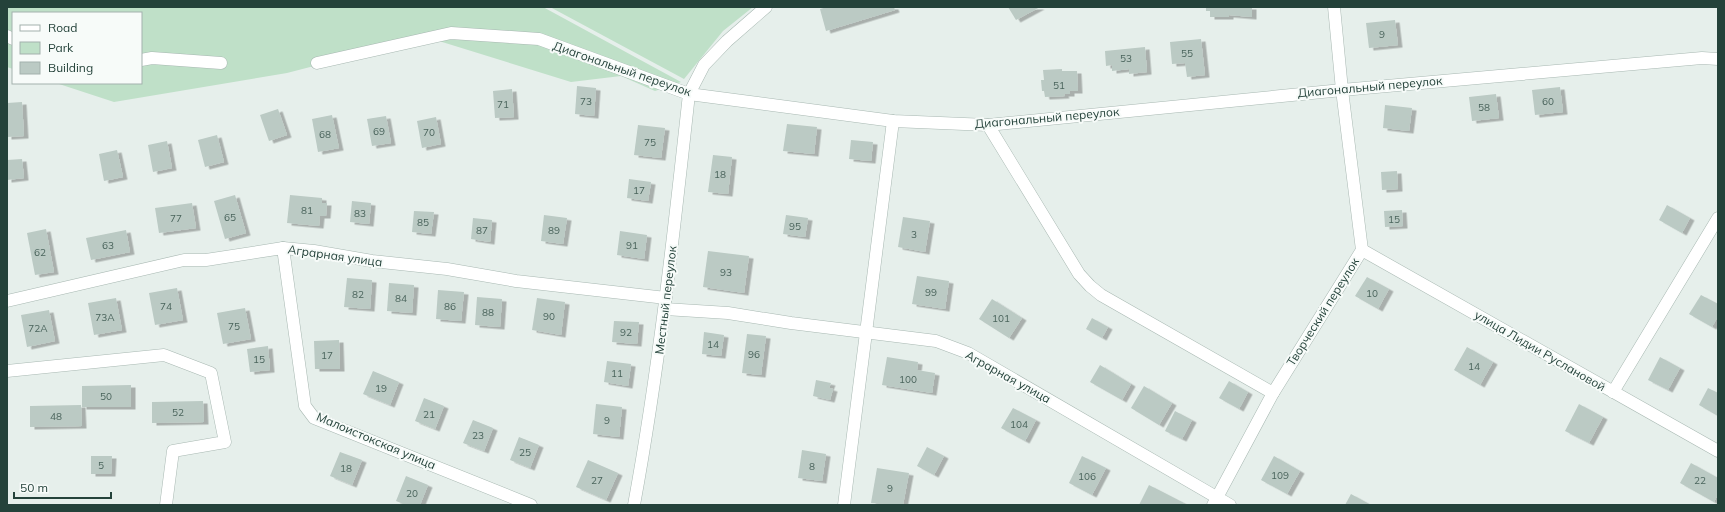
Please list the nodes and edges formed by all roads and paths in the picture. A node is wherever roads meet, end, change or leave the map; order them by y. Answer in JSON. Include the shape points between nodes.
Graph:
{"nodes":[{"id":1,"x":766,"y":7,"type":"edge"},
{"id":2,"x":1334,"y":7,"type":"edge"},
{"id":3,"x":1718,"y":59,"type":"edge"},
{"id":4,"x":142,"y":60,"type":"edge"},
{"id":5,"x":221,"y":62,"type":"dead end"},
{"id":6,"x":317,"y":62,"type":"dead end"},
{"id":7,"x":1342,"y":90,"type":"junction"},
{"id":8,"x":689,"y":94,"type":"junction"},
{"id":9,"x":893,"y":121,"type":"junction"},
{"id":10,"x":988,"y":125,"type":"junction"},
{"id":11,"x":1718,"y":218,"type":"edge"},
{"id":12,"x":283,"y":248,"type":"junction"},
{"id":13,"x":1362,"y":250,"type":"junction"},
{"id":14,"x":7,"y":301,"type":"edge"},
{"id":15,"x":666,"y":304,"type":"junction"},
{"id":16,"x":865,"y":332,"type":"junction"},
{"id":17,"x":7,"y":371,"type":"edge"},
{"id":18,"x":1613,"y":392,"type":"junction"},
{"id":19,"x":1273,"y":393,"type":"junction"},
{"id":20,"x":1718,"y":451,"type":"edge"},
{"id":21,"x":1215,"y":501,"type":"edge"},
{"id":22,"x":166,"y":505,"type":"edge"},
{"id":23,"x":531,"y":505,"type":"edge"},
{"id":24,"x":634,"y":505,"type":"edge"},
{"id":25,"x":844,"y":505,"type":"edge"},
{"id":26,"x":1230,"y":505,"type":"edge"}],
"edges":[{"from":1,"to":8,"type":"street","via":[[704,65]]},
{"from":2,"to":7,"type":"street","name":"Творческий переулок"},
{"from":3,"to":7,"type":"street","name":"Диагональный переулок","via":[[1702,58]]},
{"from":4,"to":5,"type":"street","via":[[152,58]]},
{"from":6,"to":8,"type":"street","name":"Диагональный переулок","via":[[451,33],[539,40]]},
{"from":7,"to":10,"type":"street","name":"Диагональный переулок"},
{"from":7,"to":13,"type":"street","name":"Творческий переулок"},
{"from":8,"to":9,"type":"street","name":"Диагональный переулок"},
{"from":8,"to":15,"type":"street","name":"Местный переулок"},
{"from":9,"to":10,"type":"street","name":"Диагональный переулок"},
{"from":9,"to":16,"type":"street"},
{"from":10,"to":19,"type":"street","via":[[1079,274],[1090,286],[1101,295]]},
{"from":11,"to":18,"type":"street"},
{"from":12,"to":14,"type":"street","name":"Аграрная улица","via":[[206,260],[184,260]]},
{"from":12,"to":15,"type":"street","name":"Аграрная улица","via":[[447,269]]},
{"from":12,"to":23,"type":"street","name":"Малоистокская улица","via":[[305,406],[314,418]]},
{"from":13,"to":18,"type":"street","name":"улица Лидии Руслановой"},
{"from":13,"to":19,"type":"street","name":"Творческий переулок"},
{"from":15,"to":16,"type":"street","name":"Аграрная улица"},
{"from":15,"to":24,"type":"street","name":"Местный переулок","via":[[651,415]]},
{"from":16,"to":21,"type":"street","name":"Аграрная улица","via":[[936,341],[968,353]]},
{"from":16,"to":25,"type":"street"},
{"from":17,"to":22,"type":"street","via":[[164,355],[212,373],[225,442],[173,451]]},
{"from":18,"to":20,"type":"street","name":"улица Лидии Руслановой"},
{"from":19,"to":21,"type":"street","name":"Творческий переулок"},
{"from":21,"to":26,"type":"street","name":"Аграрная улица"}]}
